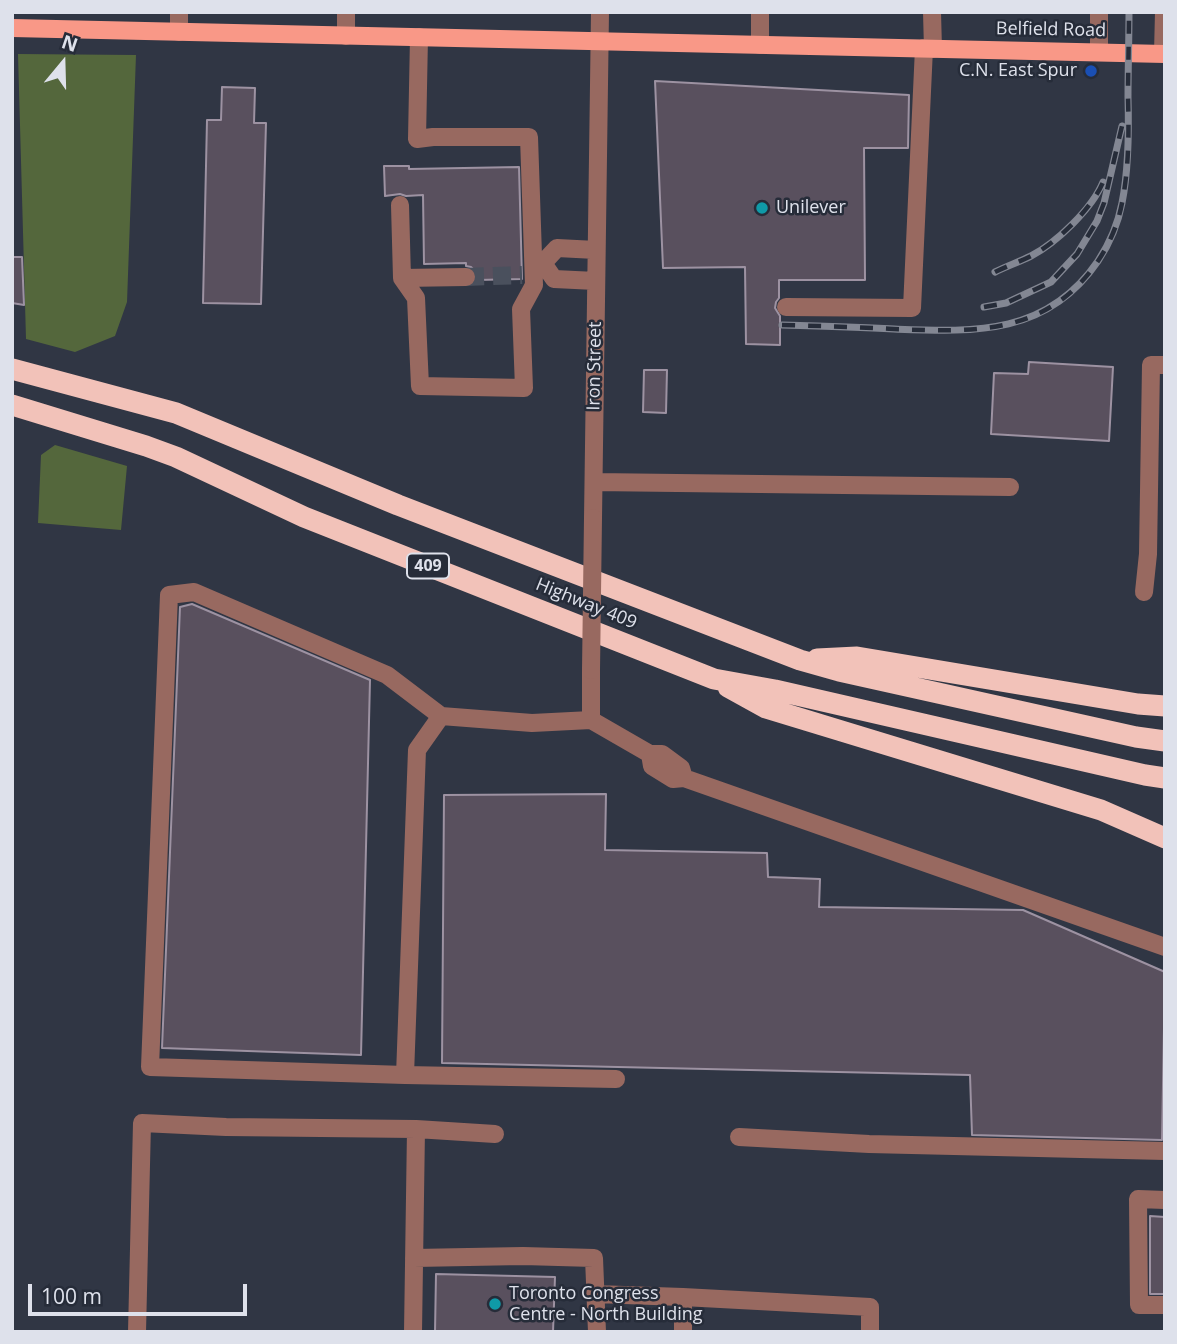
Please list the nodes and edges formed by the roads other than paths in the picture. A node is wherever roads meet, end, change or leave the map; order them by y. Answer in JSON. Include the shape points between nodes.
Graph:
{"nodes":[{"id":1,"x":178,"y":12,"type":"edge"},
{"id":2,"x":346,"y":12,"type":"edge"},
{"id":3,"x":600,"y":12,"type":"edge"},
{"id":4,"x":760,"y":12,"type":"edge"},
{"id":5,"x":932,"y":12,"type":"edge"},
{"id":6,"x":1099,"y":12,"type":"edge"},
{"id":7,"x":1164,"y":12,"type":"edge"},
{"id":8,"x":12,"y":28,"type":"edge"},
{"id":9,"x":178,"y":32,"type":"junction"},
{"id":10,"x":346,"y":36,"type":"junction"},
{"id":11,"x":419,"y":37,"type":"junction"},
{"id":12,"x":599,"y":42,"type":"junction"},
{"id":13,"x":760,"y":45,"type":"junction"},
{"id":14,"x":928,"y":49,"type":"junction"},
{"id":15,"x":1099,"y":52,"type":"junction"},
{"id":16,"x":1164,"y":54,"type":"edge"},
{"id":17,"x":400,"y":205,"type":"dead end"},
{"id":18,"x":596,"y":250,"type":"junction"},
{"id":19,"x":533,"y":269,"type":"junction"},
{"id":20,"x":466,"y":277,"type":"tunnel mouth"},
{"id":21,"x":402,"y":278,"type":"junction"},
{"id":22,"x":596,"y":281,"type":"junction"},
{"id":23,"x":786,"y":307,"type":"dead end"},
{"id":24,"x":1165,"y":365,"type":"edge"},
{"id":25,"x":12,"y":369,"type":"edge"},
{"id":26,"x":12,"y":404,"type":"edge"},
{"id":27,"x":594,"y":482,"type":"junction"},
{"id":28,"x":1010,"y":487,"type":"dead end"},
{"id":29,"x":1144,"y":592,"type":"dead end"},
{"id":30,"x":800,"y":660,"type":"junction"},
{"id":31,"x":714,"y":679,"type":"junction"},
{"id":32,"x":1165,"y":706,"type":"edge"},
{"id":33,"x":441,"y":716,"type":"junction"},
{"id":34,"x":591,"y":720,"type":"junction"},
{"id":35,"x":1165,"y":741,"type":"edge"},
{"id":36,"x":1165,"y":778,"type":"edge"},
{"id":37,"x":1165,"y":838,"type":"edge"},
{"id":38,"x":1165,"y":947,"type":"edge"},
{"id":39,"x":405,"y":1075,"type":"junction"},
{"id":40,"x":617,"y":1079,"type":"dead end"},
{"id":41,"x":416,"y":1129,"type":"junction"},
{"id":42,"x":495,"y":1134,"type":"dead end"},
{"id":43,"x":739,"y":1137,"type":"dead end"},
{"id":44,"x":1165,"y":1151,"type":"edge"},
{"id":45,"x":1165,"y":1200,"type":"edge"},
{"id":46,"x":414,"y":1258,"type":"junction"},
{"id":47,"x":595,"y":1294,"type":"junction"},
{"id":48,"x":683,"y":1297,"type":"junction"},
{"id":49,"x":1165,"y":1306,"type":"edge"},
{"id":50,"x":137,"y":1332,"type":"edge"},
{"id":51,"x":412,"y":1332,"type":"edge"},
{"id":52,"x":597,"y":1332,"type":"edge"},
{"id":53,"x":683,"y":1332,"type":"edge"},
{"id":54,"x":870,"y":1332,"type":"edge"}],
"edges":[{"from":1,"to":9,"type":"street"},
{"from":2,"to":10,"type":"street"},
{"from":3,"to":12,"type":"street","name":"Iron Street"},
{"from":4,"to":13,"type":"street"},
{"from":5,"to":14,"type":"street"},
{"from":6,"to":15,"type":"street"},
{"from":7,"to":16,"type":"street"},
{"from":8,"to":9,"type":"main road","name":"Belfield Road"},
{"from":9,"to":10,"type":"main road","name":"Belfield Road"},
{"from":10,"to":11,"type":"main road","name":"Belfield Road"},
{"from":11,"to":12,"type":"main road","name":"Belfield Road"},
{"from":11,"to":19,"type":"street","via":[[417,139],[529,137]]},
{"from":12,"to":13,"type":"main road","name":"Belfield Road"},
{"from":12,"to":18,"type":"street","name":"Iron Street"},
{"from":13,"to":14,"type":"main road","name":"Belfield Road"},
{"from":14,"to":15,"type":"main road","name":"Belfield Road"},
{"from":14,"to":23,"type":"street","via":[[912,308]]},
{"from":15,"to":16,"type":"main road","name":"Belfield Road"},
{"from":17,"to":21,"type":"street"},
{"from":18,"to":19,"type":"street","via":[[557,248]]},
{"from":18,"to":22,"type":"street","name":"Iron Street"},
{"from":19,"to":21,"type":"street","via":[[534,285],[521,309],[524,388],[420,386],[416,298]]},
{"from":19,"to":22,"type":"street","via":[[554,279]]},
{"from":20,"to":21,"type":"street"},
{"from":22,"to":27,"type":"street","name":"Iron Street"},
{"from":24,"to":29,"type":"street","via":[[1151,365],[1149,554]]},
{"from":25,"to":30,"type":"highway","name":"Highway 409","via":[[176,413],[398,505]]},
{"from":26,"to":31,"type":"highway","name":"Highway 409","number":"409","via":[[176,457],[304,517]]},
{"from":27,"to":28,"type":"street"},
{"from":27,"to":34,"type":"street","name":"Iron Street","bridge":true},
{"from":30,"to":32,"type":"highway","via":[[857,657]]},
{"from":30,"to":35,"type":"highway","name":"Highway 409"},
{"from":31,"to":36,"type":"highway","name":"Highway 409","number":"409"},
{"from":31,"to":37,"type":"highway","via":[[766,708],[1101,810]]},
{"from":33,"to":34,"type":"street","via":[[531,723]]},
{"from":33,"to":39,"type":"street","via":[[417,750]]},
{"from":33,"to":39,"type":"street","via":[[387,675],[194,592],[169,595],[150,1067]]},
{"from":34,"to":38,"type":"street","via":[[650,754],[652,766],[673,779],[684,778]]},
{"from":39,"to":40,"type":"street"},
{"from":41,"to":42,"type":"street"},
{"from":41,"to":46,"type":"street"},
{"from":41,"to":50,"type":"street","via":[[142,1123]]},
{"from":43,"to":44,"type":"street"},
{"from":45,"to":49,"type":"street","via":[[1138,1199],[1139,1305]]},
{"from":46,"to":47,"type":"street","via":[[594,1258]]},
{"from":46,"to":51,"type":"street"},
{"from":47,"to":48,"type":"street"},
{"from":47,"to":52,"type":"street"},
{"from":48,"to":53,"type":"street"},
{"from":48,"to":54,"type":"street","via":[[870,1307]]}]}
